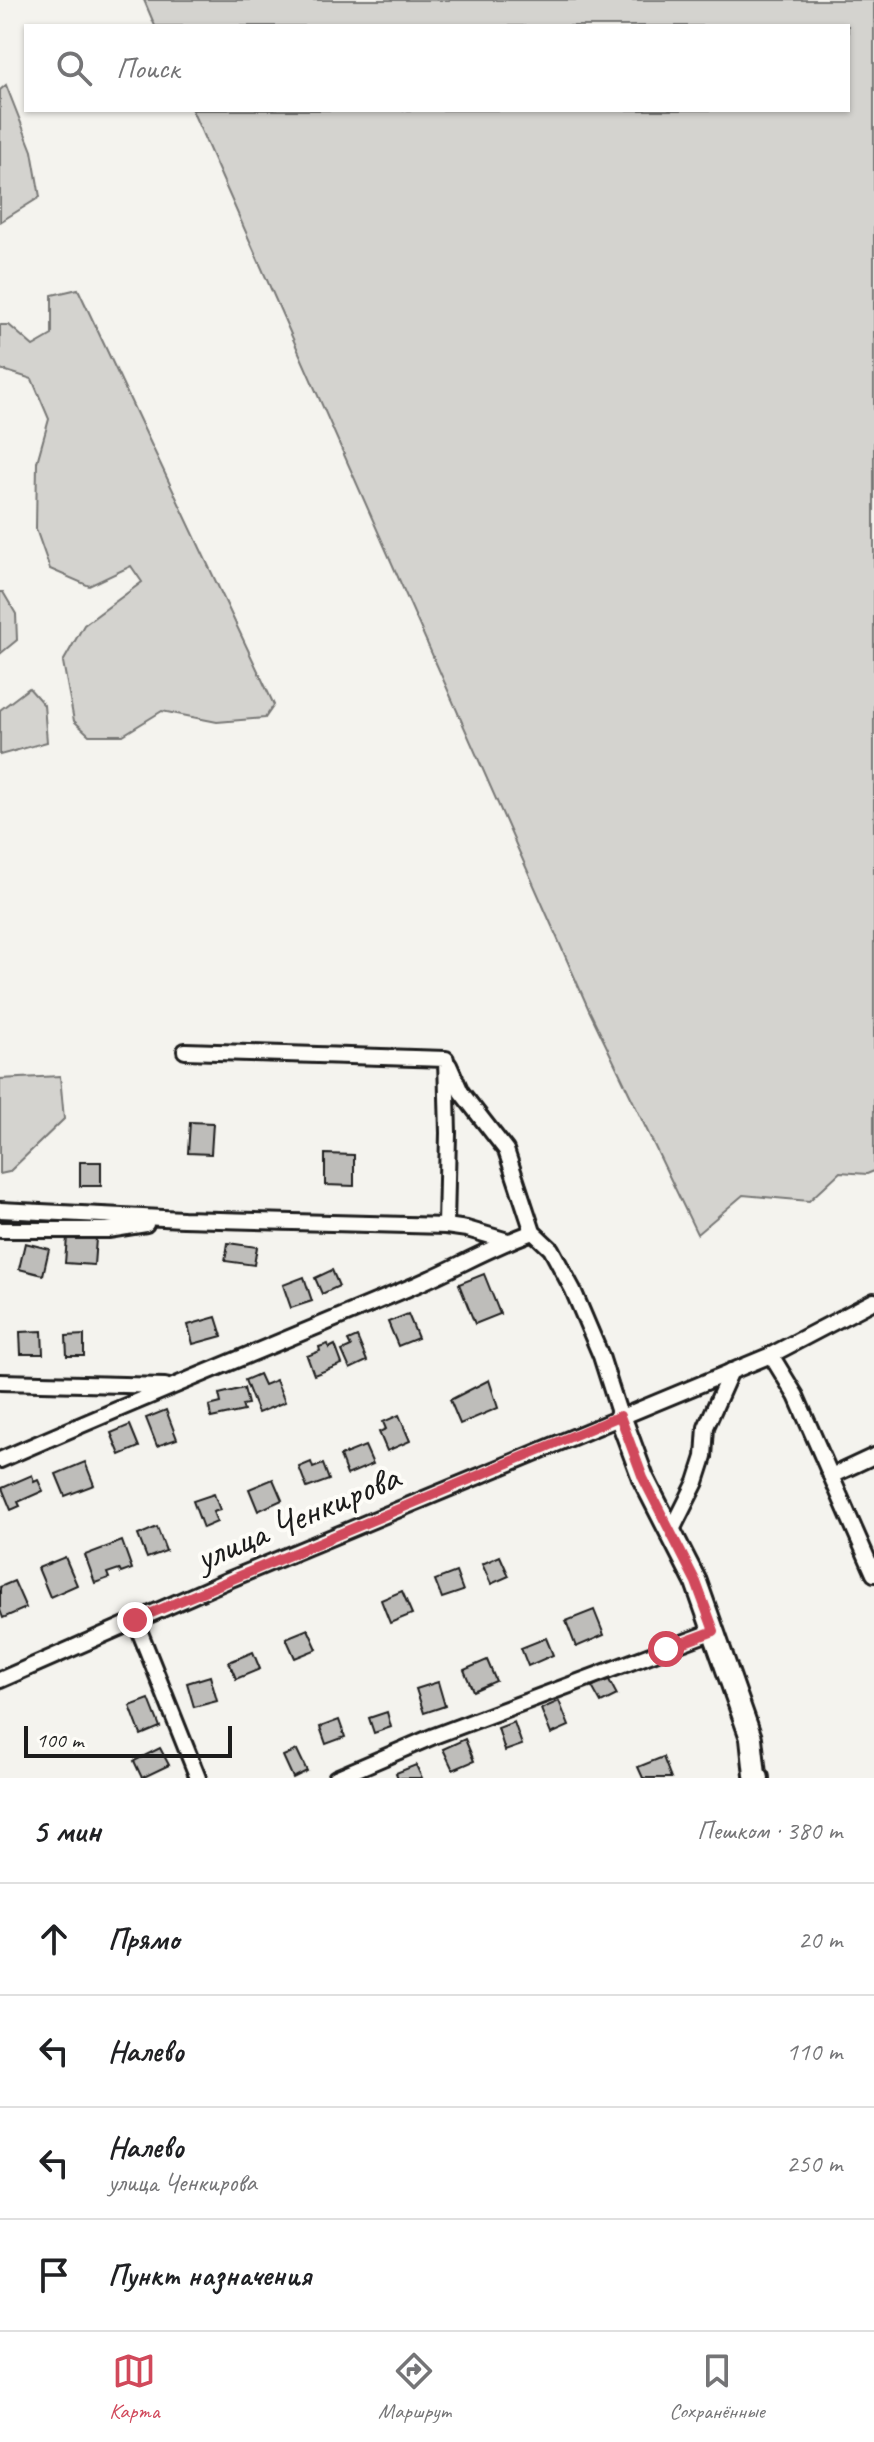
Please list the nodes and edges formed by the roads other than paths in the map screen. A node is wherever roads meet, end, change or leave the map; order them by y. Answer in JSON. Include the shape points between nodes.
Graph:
{"nodes":[{"id":1,"x":185,"y":1051,"type":"dead end"},
{"id":2,"x":446,"y":1059,"type":"junction"},
{"id":3,"x":0,"y":1210,"type":"edge"},
{"id":4,"x":183,"y":1219,"type":"junction"},
{"id":5,"x":446,"y":1226,"type":"junction"},
{"id":6,"x":0,"y":1230,"type":"edge"},
{"id":7,"x":533,"y":1232,"type":"junction"},
{"id":8,"x":508,"y":1241,"type":"junction"},
{"id":9,"x":874,"y":1301,"type":"edge"},
{"id":10,"x":771,"y":1355,"type":"junction"},
{"id":11,"x":731,"y":1371,"type":"junction"},
{"id":12,"x":0,"y":1382,"type":"edge"},
{"id":13,"x":169,"y":1386,"type":"junction"},
{"id":14,"x":620,"y":1416,"type":"junction"},
{"id":15,"x":874,"y":1456,"type":"edge"},
{"id":16,"x":0,"y":1460,"type":"edge"},
{"id":17,"x":831,"y":1476,"type":"junction"},
{"id":18,"x":671,"y":1532,"type":"junction"},
{"id":19,"x":874,"y":1574,"type":"edge"},
{"id":20,"x":135,"y":1620,"type":"junction"},
{"id":21,"x":714,"y":1631,"type":"junction"},
{"id":22,"x":0,"y":1680,"type":"edge"},
{"id":23,"x":753,"y":1777,"type":"edge"},
{"id":24,"x":198,"y":1778,"type":"edge"},
{"id":25,"x":336,"y":1778,"type":"edge"}],
"edges":[{"from":1,"to":2,"type":"street"},
{"from":2,"to":5,"type":"street"},
{"from":2,"to":7,"type":"street","via":[[461,1092],[506,1150]]},
{"from":3,"to":4,"type":"street"},
{"from":4,"to":5,"type":"street"},
{"from":4,"to":6,"type":"street","via":[[108,1230]]},
{"from":5,"to":8,"type":"street"},
{"from":7,"to":8,"type":"street"},
{"from":7,"to":14,"type":"street","via":[[551,1249],[573,1290]]},
{"from":8,"to":13,"type":"street","via":[[415,1286]]},
{"from":9,"to":10,"type":"street","name":"улица Ченкирова"},
{"from":10,"to":11,"type":"street","name":"улица Ченкирова"},
{"from":10,"to":17,"type":"street","via":[[796,1396]]},
{"from":11,"to":14,"type":"street","name":"улица Ченкирова"},
{"from":11,"to":18,"type":"street","via":[[706,1427],[696,1482]]},
{"from":12,"to":13,"type":"street"},
{"from":13,"to":16,"type":"street"},
{"from":14,"to":18,"type":"street"},
{"from":14,"to":20,"type":"street","name":"улица Ченкирова"},
{"from":15,"to":17,"type":"street"},
{"from":17,"to":19,"type":"street"},
{"from":18,"to":21,"type":"street"},
{"from":20,"to":22,"type":"street","name":"улица Ченкирова"},
{"from":20,"to":24,"type":"street"},
{"from":21,"to":23,"type":"street","via":[[751,1738]]},
{"from":21,"to":25,"type":"street"}]}
